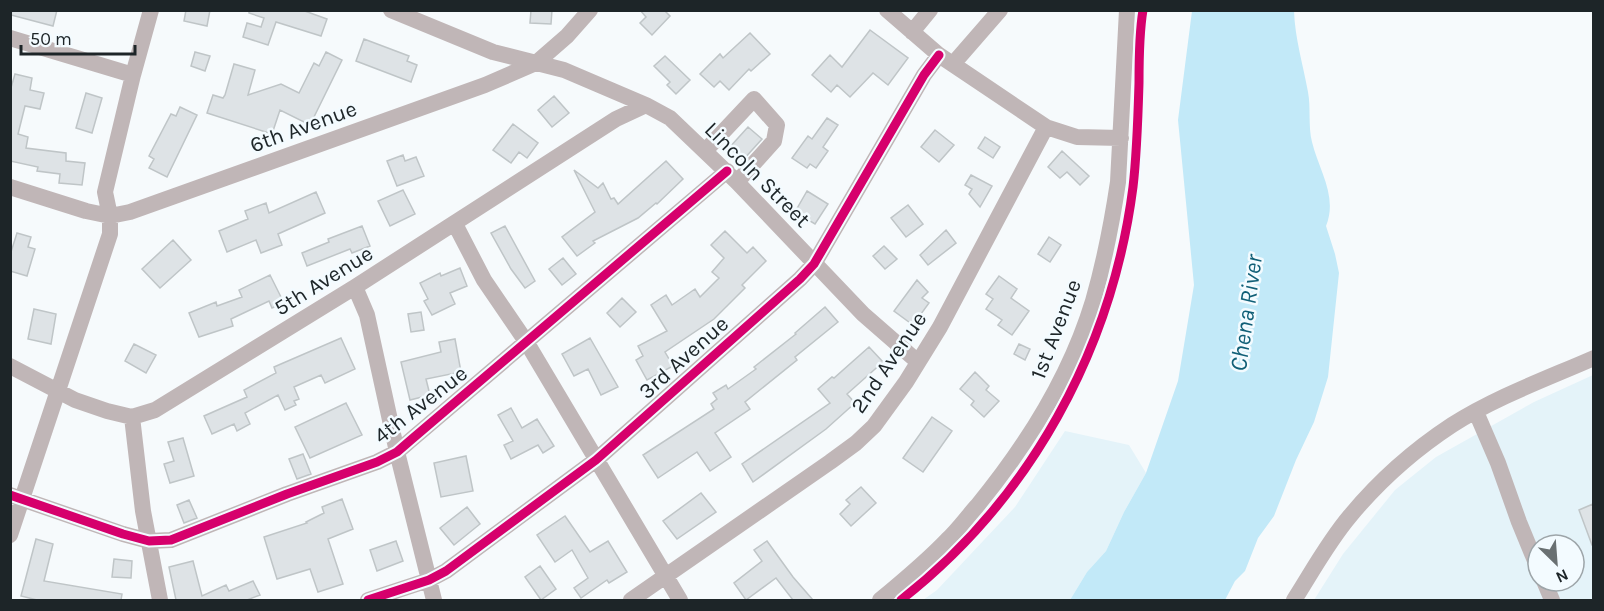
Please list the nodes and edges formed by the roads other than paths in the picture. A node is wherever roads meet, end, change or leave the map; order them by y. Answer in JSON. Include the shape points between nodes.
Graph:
{"nodes":[{"id":1,"x":152,"y":10,"type":"edge"},
{"id":2,"x":390,"y":10,"type":"edge"},
{"id":3,"x":590,"y":10,"type":"edge"},
{"id":4,"x":887,"y":10,"type":"edge"},
{"id":5,"x":930,"y":10,"type":"edge"},
{"id":6,"x":1000,"y":10,"type":"edge"},
{"id":7,"x":1126,"y":10,"type":"edge"},
{"id":8,"x":412,"y":14,"type":"edge"},
{"id":9,"x":912,"y":32,"type":"junction"},
{"id":10,"x":10,"y":38,"type":"edge"},
{"id":11,"x":946,"y":60,"type":"junction"},
{"id":12,"x":536,"y":63,"type":"junction"},
{"id":13,"x":133,"y":75,"type":"junction"},
{"id":14,"x":646,"y":105,"type":"junction"},
{"id":15,"x":1046,"y":128,"type":"junction"},
{"id":16,"x":1121,"y":138,"type":"junction"},
{"id":17,"x":705,"y":151,"type":"junction"},
{"id":18,"x":732,"y":176,"type":"junction"},
{"id":19,"x":10,"y":187,"type":"edge"},
{"id":20,"x":110,"y":216,"type":"junction"},
{"id":21,"x":455,"y":224,"type":"junction"},
{"id":22,"x":814,"y":264,"type":"junction"},
{"id":23,"x":355,"y":287,"type":"junction"},
{"id":24,"x":527,"y":343,"type":"junction"},
{"id":25,"x":1593,"y":358,"type":"edge"},
{"id":26,"x":918,"y":362,"type":"junction"},
{"id":27,"x":10,"y":366,"type":"edge"},
{"id":28,"x":57,"y":390,"type":"junction"},
{"id":29,"x":1476,"y":412,"type":"junction"},
{"id":30,"x":132,"y":417,"type":"junction"},
{"id":31,"x":397,"y":452,"type":"junction"},
{"id":32,"x":596,"y":460,"type":"junction"},
{"id":33,"x":16,"y":498,"type":"edge"},
{"id":34,"x":10,"y":535,"type":"edge"},
{"id":35,"x":1526,"y":538,"type":"edge"},
{"id":36,"x":149,"y":541,"type":"junction"},
{"id":37,"x":666,"y":575,"type":"junction"},
{"id":38,"x":429,"y":580,"type":"junction"},
{"id":39,"x":160,"y":600,"type":"edge"},
{"id":40,"x":368,"y":600,"type":"edge"},
{"id":41,"x":434,"y":600,"type":"edge"},
{"id":42,"x":632,"y":600,"type":"edge"},
{"id":43,"x":680,"y":600,"type":"edge"},
{"id":44,"x":879,"y":600,"type":"edge"},
{"id":45,"x":1294,"y":600,"type":"edge"}],
"edges":[{"from":1,"to":13,"type":"street"},
{"from":2,"to":8,"type":"street","name":"Lincoln Street"},
{"from":3,"to":12,"type":"street","name":"6th Avenue"},
{"from":4,"to":9,"type":"street"},
{"from":5,"to":9,"type":"street"},
{"from":6,"to":11,"type":"street","name":"3rd Avenue"},
{"from":7,"to":16,"type":"street","name":"1st Avenue"},
{"from":8,"to":12,"type":"street","name":"Lincoln Street","via":[[494,52]]},
{"from":9,"to":11,"type":"street"},
{"from":10,"to":13,"type":"street"},
{"from":11,"to":15,"type":"street"},
{"from":11,"to":22,"type":"street","name":"3rd Avenue","via":[[924,75]]},
{"from":12,"to":14,"type":"street","name":"Lincoln Street","via":[[564,70]]},
{"from":12,"to":20,"type":"street","name":"6th Avenue","via":[[485,85]]},
{"from":13,"to":20,"type":"street","via":[[105,192]]},
{"from":14,"to":17,"type":"street","name":"Lincoln Street","via":[[670,118]]},
{"from":14,"to":21,"type":"street","name":"5th Avenue","via":[[616,119]]},
{"from":15,"to":16,"type":"street","via":[[1077,137]]},
{"from":15,"to":26,"type":"street","name":"2nd Avenue"},
{"from":16,"to":44,"type":"street","name":"1st Avenue","via":[[1119,182],[1100,274],[1084,326],[1055,392],[1010,465],[956,531]]},
{"from":17,"to":18,"type":"street","name":"Lincoln Street"},
{"from":17,"to":18,"type":"street","name":"4th Avenue","via":[[754,99],[777,125],[774,141]]},
{"from":18,"to":22,"type":"street","name":"Lincoln Street"},
{"from":18,"to":24,"type":"street","name":"4th Avenue"},
{"from":19,"to":20,"type":"street","name":"6th Avenue"},
{"from":20,"to":28,"type":"street","via":[[110,234]]},
{"from":21,"to":23,"type":"street","name":"5th Avenue"},
{"from":21,"to":24,"type":"street","via":[[484,280]]},
{"from":22,"to":26,"type":"street","name":"Lincoln Street","via":[[862,314]]},
{"from":22,"to":32,"type":"street","name":"3rd Avenue"},
{"from":23,"to":30,"type":"street","name":"5th Avenue","via":[[155,410]]},
{"from":23,"to":31,"type":"street","via":[[367,315]]},
{"from":24,"to":31,"type":"street","name":"4th Avenue"},
{"from":24,"to":32,"type":"street"},
{"from":25,"to":29,"type":"street"},
{"from":26,"to":37,"type":"street","name":"2nd Avenue","via":[[874,426],[856,443]]},
{"from":27,"to":28,"type":"street"},
{"from":28,"to":30,"type":"street","via":[[75,400]]},
{"from":28,"to":33,"type":"street"},
{"from":29,"to":35,"type":"street"},
{"from":29,"to":45,"type":"street","via":[[1434,438],[1380,483],[1338,532]]},
{"from":30,"to":36,"type":"street"},
{"from":31,"to":36,"type":"street","name":"4th Avenue","via":[[202,529],[171,540]]},
{"from":31,"to":38,"type":"street"},
{"from":32,"to":37,"type":"street"},
{"from":32,"to":38,"type":"street","name":"3rd Avenue"},
{"from":33,"to":34,"type":"street"},
{"from":33,"to":36,"type":"street","name":"4th Avenue"},
{"from":36,"to":39,"type":"street"},
{"from":37,"to":42,"type":"street","name":"2nd Avenue"},
{"from":37,"to":43,"type":"street"},
{"from":38,"to":40,"type":"street","name":"3rd Avenue"},
{"from":38,"to":41,"type":"street"}]}
